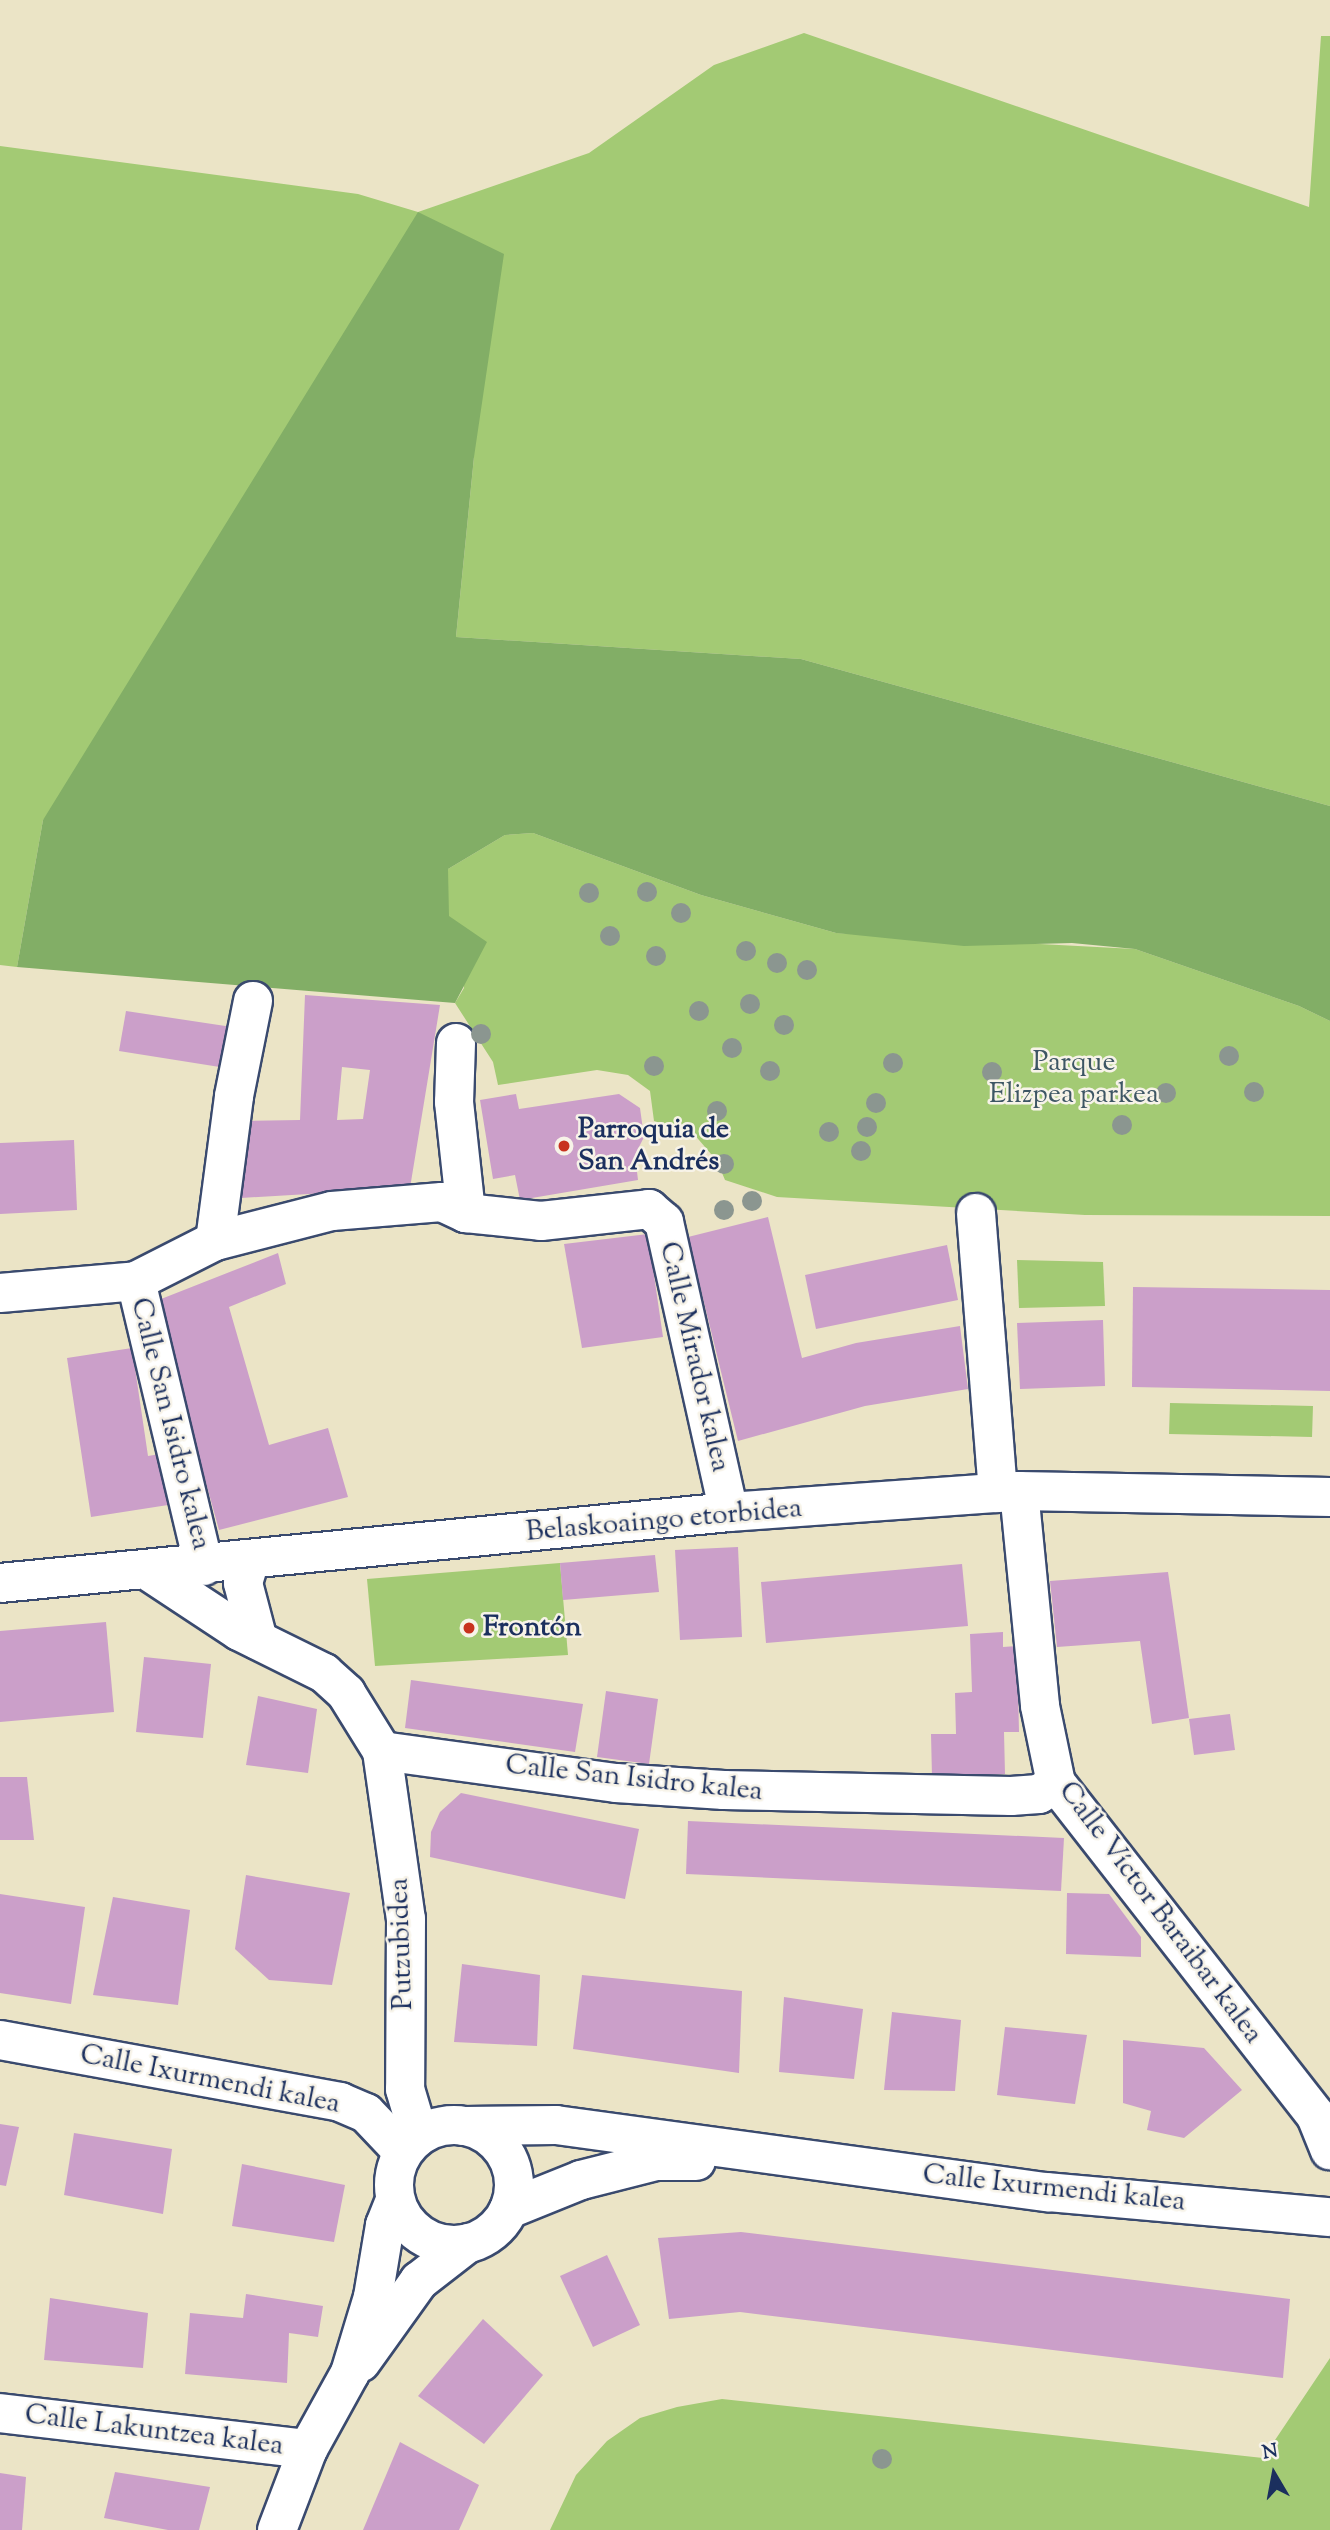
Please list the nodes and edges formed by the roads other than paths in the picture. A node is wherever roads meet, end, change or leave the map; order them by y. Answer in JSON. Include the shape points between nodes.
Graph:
{"nodes":[{"id":1,"x":253,"y":1001,"type":"dead end"},
{"id":2,"x":456,"y":1043,"type":"dead end"},
{"id":3,"x":466,"y":1213,"type":"junction"},
{"id":4,"x":976,"y":1213,"type":"dead end"},
{"id":5,"x":215,"y":1241,"type":"junction"},
{"id":6,"x":136,"y":1281,"type":"junction"},
{"id":7,"x":0,"y":1293,"type":"edge"},
{"id":8,"x":1008,"y":1492,"type":"junction"},
{"id":9,"x":1330,"y":1497,"type":"edge"},
{"id":10,"x":729,"y":1512,"type":"junction"},
{"id":11,"x":250,"y":1560,"type":"junction"},
{"id":12,"x":204,"y":1566,"type":"junction"},
{"id":13,"x":145,"y":1569,"type":"junction"},
{"id":14,"x":0,"y":1583,"type":"edge"},
{"id":15,"x":258,"y":1640,"type":"junction"},
{"id":16,"x":383,"y":1751,"type":"junction"},
{"id":17,"x":1056,"y":1783,"type":"junction"},
{"id":18,"x":0,"y":2040,"type":"edge"},
{"id":19,"x":464,"y":2126,"type":"junction"},
{"id":20,"x":411,"y":2144,"type":"junction"},
{"id":21,"x":1330,"y":2150,"type":"edge"},
{"id":22,"x":778,"y":2156,"type":"junction"},
{"id":23,"x":395,"y":2200,"type":"junction"},
{"id":24,"x":509,"y":2209,"type":"junction"},
{"id":25,"x":1330,"y":2217,"type":"edge"},
{"id":26,"x":468,"y":2244,"type":"junction"},
{"id":27,"x":350,"y":2373,"type":"junction"},
{"id":28,"x":0,"y":2413,"type":"edge"},
{"id":29,"x":308,"y":2449,"type":"junction"},
{"id":30,"x":277,"y":2530,"type":"edge"}],
"edges":[{"from":1,"to":5,"type":"street","via":[[234,1096]]},
{"from":2,"to":3,"type":"street","via":[[454,1102]]},
{"from":3,"to":5,"type":"street","via":[[442,1202],[332,1211]]},
{"from":3,"to":10,"type":"street","name":"Calle Mirador kalea","via":[[541,1221],[649,1209],[664,1222]]},
{"from":4,"to":8,"type":"street","name":"Calle Víctor Baraibar kalea"},
{"from":5,"to":6,"type":"street"},
{"from":6,"to":7,"type":"street"},
{"from":6,"to":12,"type":"street","name":"Calle San Isidro kalea"},
{"from":8,"to":9,"type":"street","name":"Belaskoaingo etorbidea"},
{"from":8,"to":10,"type":"street","name":"Belaskoaingo etorbidea"},
{"from":8,"to":17,"type":"street","name":"Calle Víctor Baraibar kalea"},
{"from":10,"to":11,"type":"street","name":"Belaskoaingo etorbidea"},
{"from":11,"to":12,"type":"street","name":"Belaskoaingo etorbidea"},
{"from":11,"to":15,"type":"street","name":"Calle San Isidro kalea","via":[[243,1583]]},
{"from":12,"to":13,"type":"street","name":"Belaskoaingo etorbidea"},
{"from":13,"to":14,"type":"street","name":"Belaskoaingo etorbidea"},
{"from":13,"to":15,"type":"street","name":"Calle San Isidro kalea","via":[[186,1599]]},
{"from":15,"to":16,"type":"street","name":"Calle San Isidro kalea","via":[[324,1673],[346,1693]]},
{"from":16,"to":17,"type":"street","name":"Calle San Isidro kalea","via":[[616,1783],[749,1792],[1011,1796],[1039,1794]]},
{"from":16,"to":20,"type":"street","name":"Putzubidea","via":[[406,1919],[405,2089]]},
{"from":17,"to":21,"type":"street","name":"Calle Víctor Baraibar kalea","via":[[1316,2116]]},
{"from":18,"to":20,"type":"street","name":"Calle Ixurmendi kalea","via":[[340,2102],[366,2113]]},
{"from":19,"to":20,"type":"street","via":[[448,2125]]},
{"from":19,"to":22,"type":"street","name":"Calle Ixurmendi kalea","via":[[556,2125]]},
{"from":19,"to":24,"type":"street","via":[[481,2131],[507,2156],[514,2191]]},
{"from":20,"to":23,"type":"street","via":[[395,2175]]},
{"from":22,"to":24,"type":"street","name":"Calle Ixurmendi kalea","via":[[656,2161],[581,2180]]},
{"from":22,"to":25,"type":"street","name":"Calle Ixurmendi kalea","via":[[1048,2192]]},
{"from":23,"to":26,"type":"street","via":[[402,2217],[431,2241]]},
{"from":23,"to":27,"type":"street"},
{"from":24,"to":26,"type":"street","via":[[492,2230]]},
{"from":26,"to":27,"type":"street","via":[[419,2281],[374,2350]]},
{"from":27,"to":29,"type":"street"},
{"from":28,"to":29,"type":"street","name":"Calle Lakuntzea kalea"},
{"from":29,"to":30,"type":"street"}]}
